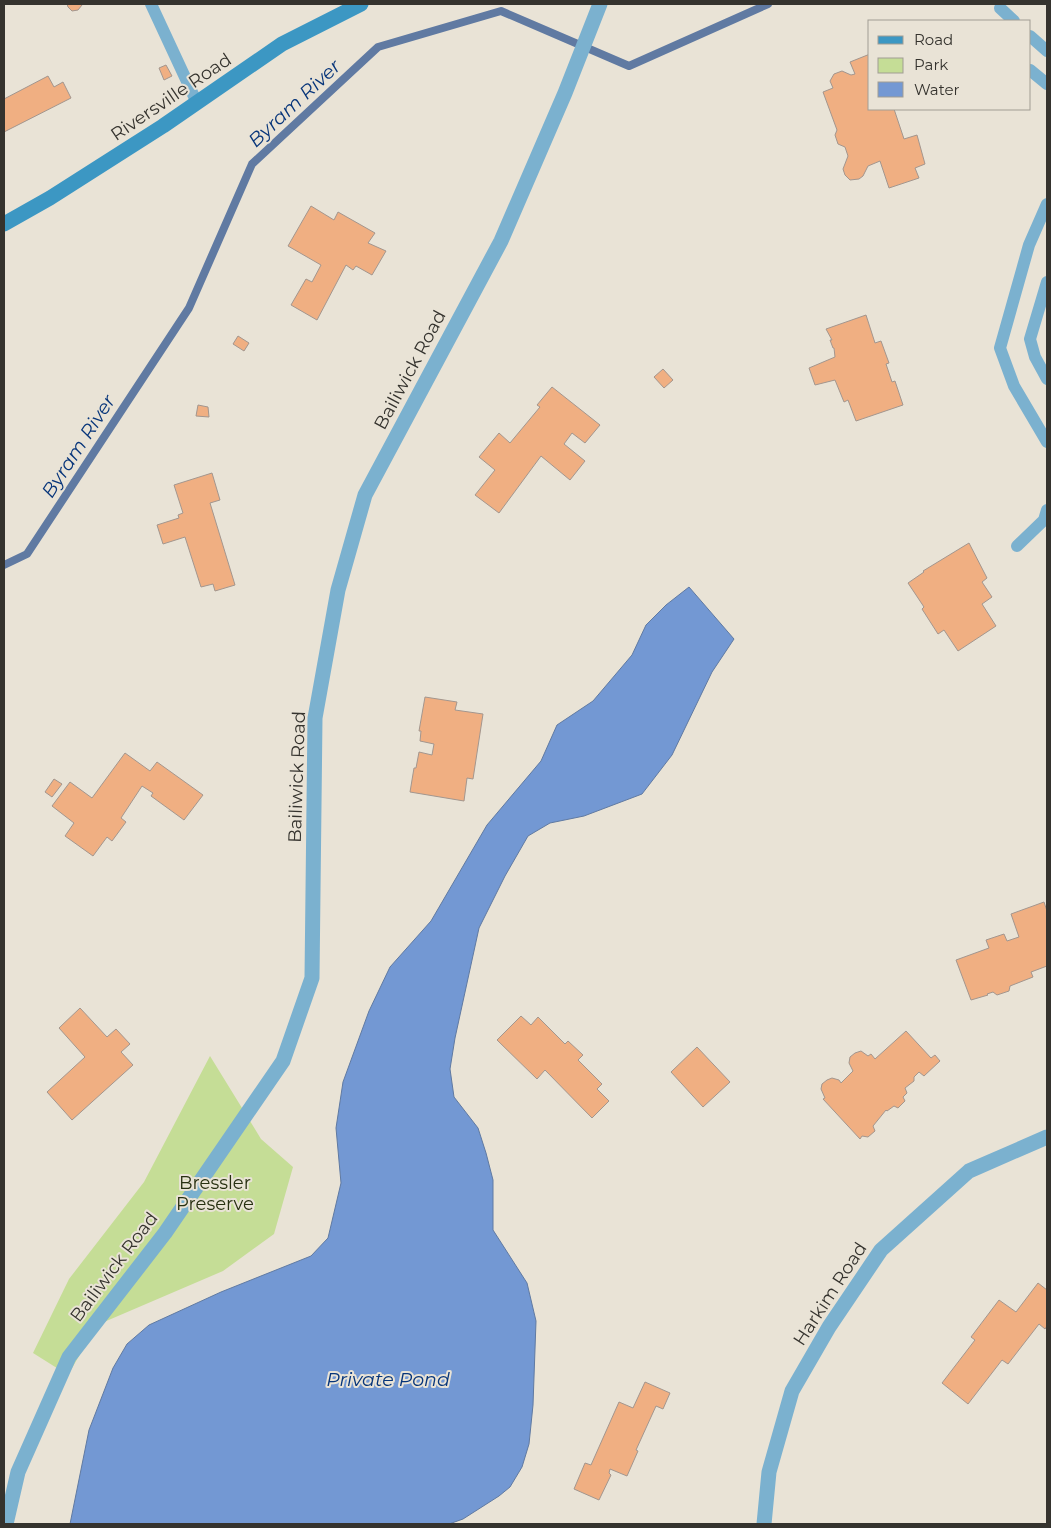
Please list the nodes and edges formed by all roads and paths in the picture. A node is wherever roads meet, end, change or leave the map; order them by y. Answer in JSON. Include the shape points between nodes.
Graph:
{"nodes":[{"id":1,"x":151,"y":4,"type":"edge"},
{"id":2,"x":361,"y":4,"type":"edge"},
{"id":3,"x":600,"y":5,"type":"edge"},
{"id":4,"x":1000,"y":6,"type":"edge"},
{"id":5,"x":1001,"y":20,"type":"edge"},
{"id":6,"x":1013,"y":20,"type":"edge"},
{"id":7,"x":1031,"y":37,"type":"edge"},
{"id":8,"x":1047,"y":52,"type":"edge"},
{"id":9,"x":1031,"y":71,"type":"edge"},
{"id":10,"x":1047,"y":84,"type":"edge"},
{"id":11,"x":197,"y":103,"type":"junction"},
{"id":12,"x":1047,"y":204,"type":"edge"},
{"id":13,"x":4,"y":224,"type":"edge"},
{"id":14,"x":1047,"y":282,"type":"edge"},
{"id":15,"x":1047,"y":379,"type":"edge"},
{"id":16,"x":1047,"y":442,"type":"edge"},
{"id":17,"x":1047,"y":510,"type":"edge"},
{"id":18,"x":1017,"y":546,"type":"dead end"},
{"id":19,"x":1047,"y":1137,"type":"edge"},
{"id":20,"x":6,"y":1524,"type":"edge"},
{"id":21,"x":764,"y":1524,"type":"edge"}],
"edges":[{"from":1,"to":11,"type":"lane"},
{"from":2,"to":11,"type":"street","name":"Riversville Road","via":[[282,44]]},
{"from":3,"to":20,"type":"street","name":"Bailiwick Road","via":[[501,241],[365,495],[338,590],[315,718],[312,978],[283,1061],[165,1233],[69,1357],[18,1472]]},
{"from":4,"to":5,"type":"lane"},
{"from":4,"to":6,"type":"lane"},
{"from":7,"to":8,"type":"lane"},
{"from":9,"to":10,"type":"lane"},
{"from":11,"to":13,"type":"street","name":"Riversville Road"},
{"from":12,"to":16,"type":"lane","via":[[1028,245],[1000,348],[1014,386]]},
{"from":14,"to":15,"type":"lane","via":[[1030,338],[1035,357]]},
{"from":17,"to":18,"type":"lane","via":[[1044,520]]},
{"from":19,"to":21,"type":"street","name":"Harkim Road","via":[[969,1171],[881,1250],[829,1327],[792,1391],[769,1472]]}]}
